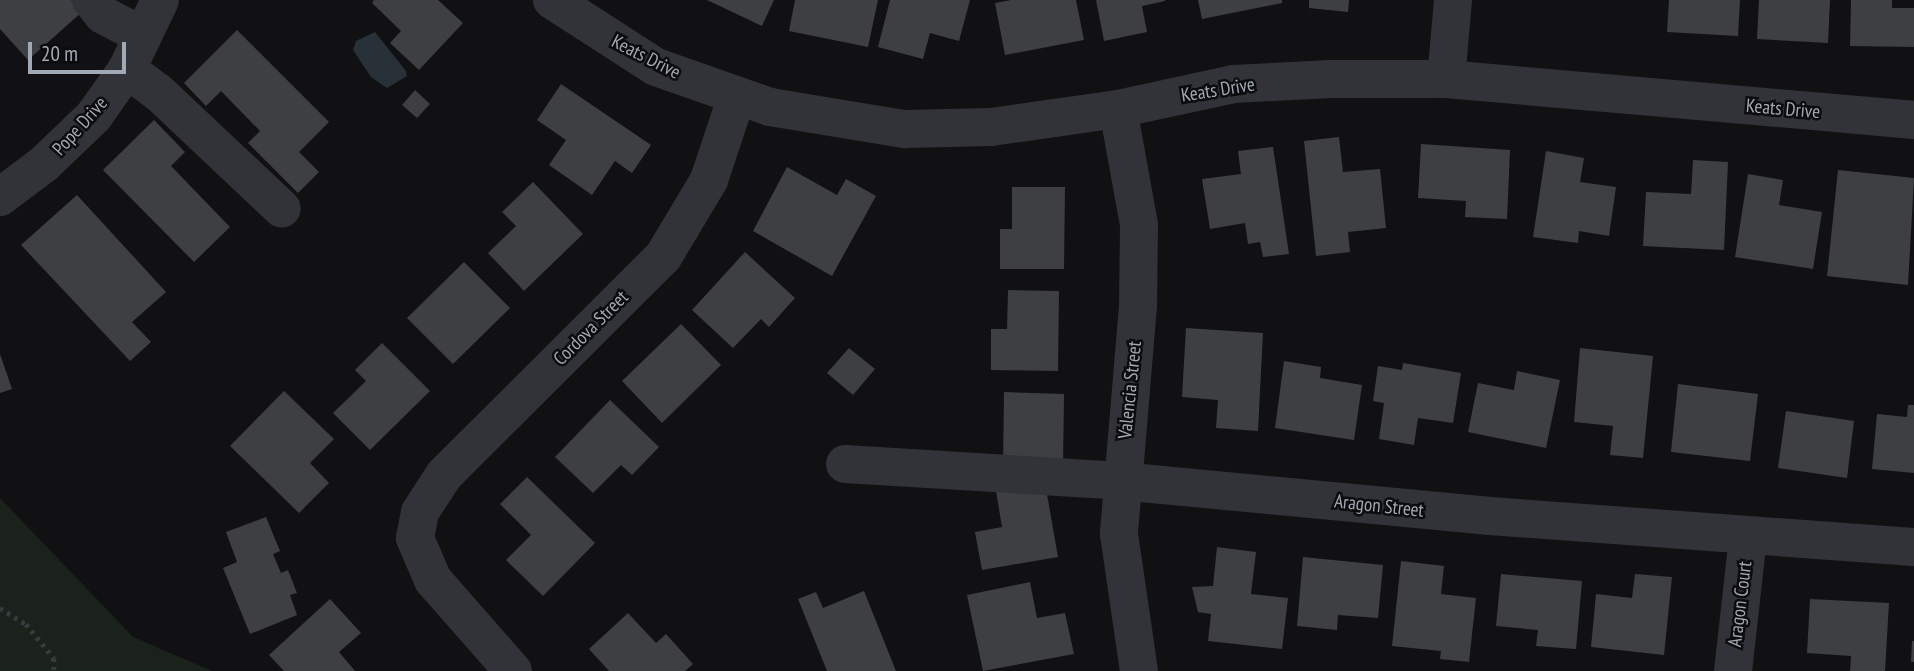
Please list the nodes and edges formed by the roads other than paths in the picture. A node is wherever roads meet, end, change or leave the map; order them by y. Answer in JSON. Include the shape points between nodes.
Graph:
{"nodes":[{"id":1,"x":90,"y":0,"type":"edge"},
{"id":2,"x":160,"y":0,"type":"edge"},
{"id":3,"x":552,"y":0,"type":"edge"},
{"id":4,"x":1453,"y":0,"type":"edge"},
{"id":5,"x":135,"y":53,"type":"junction"},
{"id":6,"x":1446,"y":79,"type":"junction"},
{"id":7,"x":737,"y":96,"type":"junction"},
{"id":8,"x":1118,"y":109,"type":"junction"},
{"id":9,"x":1914,"y":120,"type":"edge"},
{"id":10,"x":0,"y":197,"type":"edge"},
{"id":11,"x":282,"y":209,"type":"dead end"},
{"id":12,"x":845,"y":464,"type":"dead end"},
{"id":13,"x":1120,"y":481,"type":"junction"},
{"id":14,"x":1748,"y":538,"type":"junction"},
{"id":15,"x":1914,"y":547,"type":"edge"},
{"id":16,"x":513,"y":671,"type":"edge"},
{"id":17,"x":1139,"y":671,"type":"edge"},
{"id":18,"x":1733,"y":671,"type":"edge"}],
"edges":[{"from":1,"to":5,"type":"street"},
{"from":2,"to":5,"type":"street","name":"Pope Drive"},
{"from":3,"to":7,"type":"street","name":"Keats Drive","via":[[656,67]]},
{"from":4,"to":6,"type":"street"},
{"from":5,"to":10,"type":"street","name":"Pope Drive","via":[[94,116],[44,164]]},
{"from":5,"to":11,"type":"street","via":[[158,92]]},
{"from":6,"to":8,"type":"street","name":"Keats Drive","via":[[1234,84]]},
{"from":6,"to":9,"type":"street","name":"Keats Drive"},
{"from":7,"to":8,"type":"street","name":"Keats Drive","via":[[835,121],[905,129],[991,127]]},
{"from":7,"to":16,"type":"street","name":"Cordova Street","via":[[709,180],[663,257],[437,484],[420,512],[415,538],[433,580]]},
{"from":8,"to":13,"type":"street","name":"Valencia Street","via":[[1139,225],[1135,344]]},
{"from":12,"to":13,"type":"street","name":"Aragon Street"},
{"from":13,"to":14,"type":"street","name":"Aragon Street"},
{"from":13,"to":17,"type":"street","name":"Valencia Street","via":[[1124,592]]},
{"from":14,"to":15,"type":"street","name":"Aragon Street"},
{"from":14,"to":18,"type":"street","name":"Aragon Court"}]}
